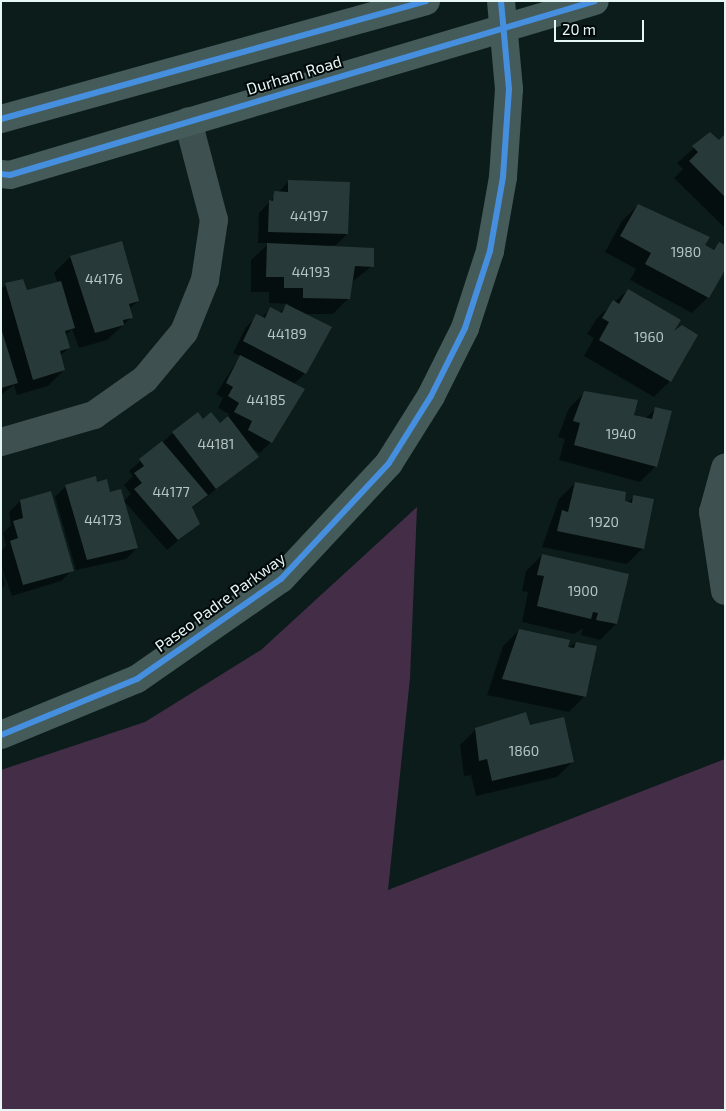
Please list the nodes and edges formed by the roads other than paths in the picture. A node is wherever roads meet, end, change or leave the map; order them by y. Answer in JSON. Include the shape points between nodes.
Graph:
{"nodes":[{"id":1,"x":426,"y":1,"type":"edge"},
{"id":2,"x":595,"y":1,"type":"edge"},
{"id":3,"x":502,"y":14,"type":"edge"},
{"id":4,"x":1,"y":119,"type":"edge"},
{"id":5,"x":188,"y":121,"type":"junction"},
{"id":6,"x":1,"y":174,"type":"edge"},
{"id":7,"x":1,"y":442,"type":"edge"},
{"id":8,"x":725,"y":468,"type":"edge"},
{"id":9,"x":725,"y":591,"type":"edge"},
{"id":10,"x":1,"y":735,"type":"edge"}],
"edges":[{"from":1,"to":4,"type":"main road"},
{"from":2,"to":3,"type":"main road","name":"Durham Road"},
{"from":3,"to":5,"type":"main road","name":"Durham Road"},
{"from":3,"to":10,"type":"main road","name":"Paseo Padre Parkway","via":[[509,89],[503,177],[490,250],[465,328],[431,396],[389,463],[341,520],[273,584],[137,679]]},
{"from":5,"to":6,"type":"main road","name":"Durham Road","via":[[10,175]]},
{"from":5,"to":7,"type":"street","via":[[214,220],[205,280],[184,332],[145,379],[94,415]]},
{"from":8,"to":9,"type":"street","via":[[713,512]]}]}
